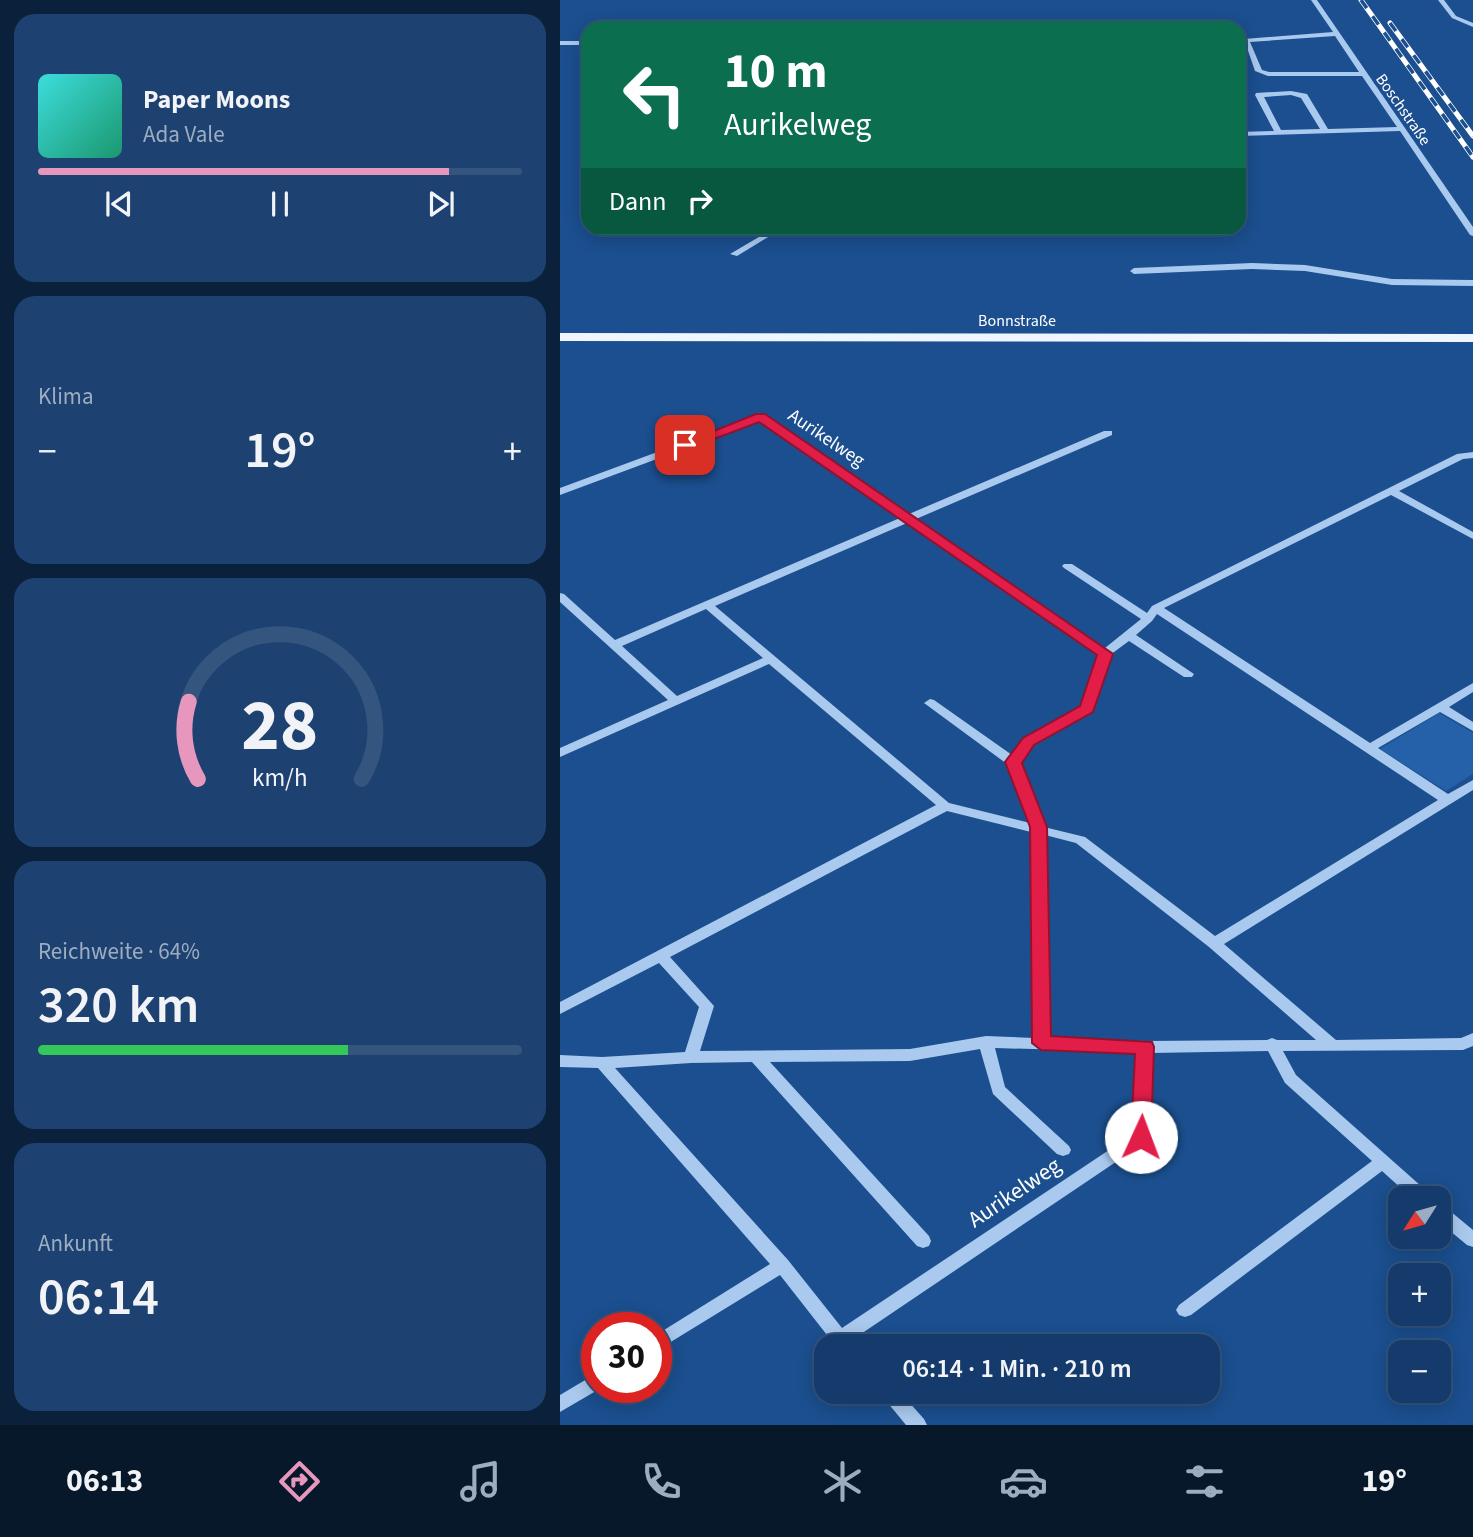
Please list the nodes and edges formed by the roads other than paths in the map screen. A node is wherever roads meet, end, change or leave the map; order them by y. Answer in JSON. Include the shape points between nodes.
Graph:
{"nodes":[{"id":1,"x":1314,"y":0,"type":"edge"},
{"id":2,"x":1441,"y":0,"type":"edge"},
{"id":3,"x":1473,"y":25,"type":"edge"},
{"id":4,"x":1335,"y":34,"type":"junction"},
{"id":5,"x":560,"y":43,"type":"edge"},
{"id":6,"x":581,"y":43,"type":"edge"},
{"id":7,"x":1363,"y":74,"type":"junction"},
{"id":8,"x":1401,"y":129,"type":"junction"},
{"id":9,"x":1325,"y":131,"type":"junction"},
{"id":10,"x":1279,"y":133,"type":"junction"},
{"id":11,"x":1246,"y":134,"type":"edge"},
{"id":12,"x":1473,"y":233,"type":"edge"},
{"id":13,"x":767,"y":235,"type":"edge"},
{"id":14,"x":734,"y":254,"type":"dead end"},
{"id":15,"x":1134,"y":271,"type":"dead end"},
{"id":16,"x":1473,"y":283,"type":"edge"},
{"id":17,"x":560,"y":337,"type":"edge"},
{"id":18,"x":1473,"y":338,"type":"edge"},
{"id":19,"x":1108,"y":433,"type":"dead end"},
{"id":20,"x":1473,"y":455,"type":"edge"},
{"id":21,"x":560,"y":492,"type":"edge"},
{"id":22,"x":1393,"y":492,"type":"junction"},
{"id":23,"x":909,"y":517,"type":"junction"},
{"id":24,"x":1473,"y":536,"type":"edge"},
{"id":25,"x":1068,"y":566,"type":"dead end"},
{"id":26,"x":560,"y":596,"type":"edge"},
{"id":27,"x":706,"y":604,"type":"junction"},
{"id":28,"x":1152,"y":614,"type":"junction"},
{"id":29,"x":1128,"y":635,"type":"junction"},
{"id":30,"x":612,"y":645,"type":"junction"},
{"id":31,"x":1105,"y":654,"type":"junction"},
{"id":32,"x":772,"y":658,"type":"junction"},
{"id":33,"x":1188,"y":674,"type":"dead end"},
{"id":34,"x":1473,"y":687,"type":"edge"},
{"id":35,"x":676,"y":701,"type":"junction"},
{"id":36,"x":930,"y":703,"type":"dead end"},
{"id":37,"x":1440,"y":707,"type":"junction"},
{"id":38,"x":1473,"y":727,"type":"edge"},
{"id":39,"x":1368,"y":749,"type":"junction"},
{"id":40,"x":560,"y":753,"type":"edge"},
{"id":41,"x":1013,"y":762,"type":"junction"},
{"id":42,"x":1473,"y":784,"type":"edge"},
{"id":43,"x":1448,"y":800,"type":"junction"},
{"id":44,"x":945,"y":806,"type":"junction"},
{"id":45,"x":1038,"y":827,"type":"junction"},
{"id":46,"x":1214,"y":943,"type":"junction"},
{"id":47,"x":660,"y":955,"type":"junction"},
{"id":48,"x":560,"y":1009,"type":"edge"},
{"id":49,"x":1473,"y":1039,"type":"edge"},
{"id":50,"x":986,"y":1042,"type":"junction"},
{"id":51,"x":1041,"y":1043,"type":"junction"},
{"id":52,"x":1272,"y":1044,"type":"junction"},
{"id":53,"x":1332,"y":1045,"type":"junction"},
{"id":54,"x":1145,"y":1047,"type":"junction"},
{"id":55,"x":691,"y":1057,"type":"junction"},
{"id":56,"x":757,"y":1058,"type":"junction"},
{"id":57,"x":560,"y":1061,"type":"edge"},
{"id":58,"x":602,"y":1063,"type":"junction"},
{"id":59,"x":1063,"y":1150,"type":"dead end"},
{"id":60,"x":1381,"y":1163,"type":"junction"},
{"id":61,"x":1408,"y":1186,"type":"edge"},
{"id":62,"x":1451,"y":1222,"type":"edge"},
{"id":63,"x":1473,"y":1240,"type":"edge"},
{"id":64,"x":923,"y":1241,"type":"dead end"},
{"id":65,"x":782,"y":1265,"type":"junction"},
{"id":66,"x":1185,"y":1310,"type":"dead end"},
{"id":67,"x":672,"y":1334,"type":"edge"},
{"id":68,"x":837,"y":1334,"type":"edge"},
{"id":69,"x":855,"y":1334,"type":"edge"},
{"id":70,"x":581,"y":1391,"type":"edge"},
{"id":71,"x":560,"y":1404,"type":"edge"},
{"id":72,"x":899,"y":1404,"type":"edge"},
{"id":73,"x":918,"y":1425,"type":"edge"}],
"edges":[{"from":1,"to":4,"type":"street","name":"Boschstraße"},
{"from":2,"to":3,"type":"street","via":[[1454,18]]},
{"from":4,"to":7,"type":"street","name":"Boschstraße"},
{"from":4,"to":7,"type":"street","via":[[1246,40],[1259,71],[1268,74]]},
{"from":5,"to":6,"type":"street"},
{"from":7,"to":8,"type":"street","name":"Boschstraße"},
{"from":8,"to":9,"type":"street"},
{"from":8,"to":12,"type":"street","name":"Boschstraße"},
{"from":9,"to":10,"type":"street"},
{"from":9,"to":10,"type":"street","via":[[1304,96],[1259,95]]},
{"from":10,"to":11,"type":"street"},
{"from":13,"to":14,"type":"street"},
{"from":15,"to":16,"type":"street","via":[[1252,266],[1305,268],[1392,282]]},
{"from":17,"to":18,"type":"main road","name":"Bonnstraße"},
{"from":19,"to":23,"type":"street"},
{"from":20,"to":22,"type":"street","via":[[1461,456]]},
{"from":21,"to":23,"type":"street","name":"Aurikelweg","via":[[761,417]]},
{"from":22,"to":24,"type":"street"},
{"from":22,"to":28,"type":"street"},
{"from":23,"to":27,"type":"street"},
{"from":23,"to":31,"type":"street","name":"Aurikelweg"},
{"from":25,"to":28,"type":"street"},
{"from":26,"to":30,"type":"street"},
{"from":27,"to":30,"type":"street"},
{"from":27,"to":32,"type":"street"},
{"from":28,"to":29,"type":"street"},
{"from":28,"to":39,"type":"street"},
{"from":29,"to":31,"type":"street"},
{"from":29,"to":33,"type":"street"},
{"from":30,"to":35,"type":"street"},
{"from":31,"to":41,"type":"street","via":[[1087,709],[1029,742]]},
{"from":32,"to":35,"type":"street"},
{"from":32,"to":44,"type":"street"},
{"from":34,"to":37,"type":"street"},
{"from":35,"to":40,"type":"street"},
{"from":36,"to":41,"type":"street"},
{"from":37,"to":38,"type":"street"},
{"from":37,"to":39,"type":"street"},
{"from":39,"to":43,"type":"street"},
{"from":41,"to":45,"type":"street"},
{"from":42,"to":43,"type":"street"},
{"from":43,"to":46,"type":"street"},
{"from":44,"to":45,"type":"street"},
{"from":44,"to":47,"type":"street"},
{"from":45,"to":46,"type":"street","via":[[1080,840]]},
{"from":45,"to":51,"type":"street"},
{"from":46,"to":53,"type":"street"},
{"from":47,"to":48,"type":"street"},
{"from":47,"to":55,"type":"street","via":[[707,1006]]},
{"from":49,"to":53,"type":"street","via":[[1463,1044]]},
{"from":50,"to":51,"type":"street"},
{"from":50,"to":56,"type":"street","via":[[910,1055]]},
{"from":50,"to":59,"type":"street","via":[[998,1090]]},
{"from":51,"to":54,"type":"street"},
{"from":52,"to":53,"type":"street"},
{"from":52,"to":54,"type":"street"},
{"from":52,"to":60,"type":"street","via":[[1290,1079]]},
{"from":54,"to":69,"type":"street","name":"Aurikelweg","via":[[1141,1137]]},
{"from":55,"to":56,"type":"street"},
{"from":55,"to":58,"type":"street"},
{"from":56,"to":64,"type":"street"},
{"from":57,"to":58,"type":"street"},
{"from":58,"to":65,"type":"street","name":"Aurikelweg"},
{"from":60,"to":61,"type":"street"},
{"from":60,"to":66,"type":"street"},
{"from":62,"to":63,"type":"street"},
{"from":65,"to":67,"type":"street"},
{"from":65,"to":68,"type":"street","name":"Aurikelweg"},
{"from":70,"to":71,"type":"street"},
{"from":72,"to":73,"type":"street"}]}
